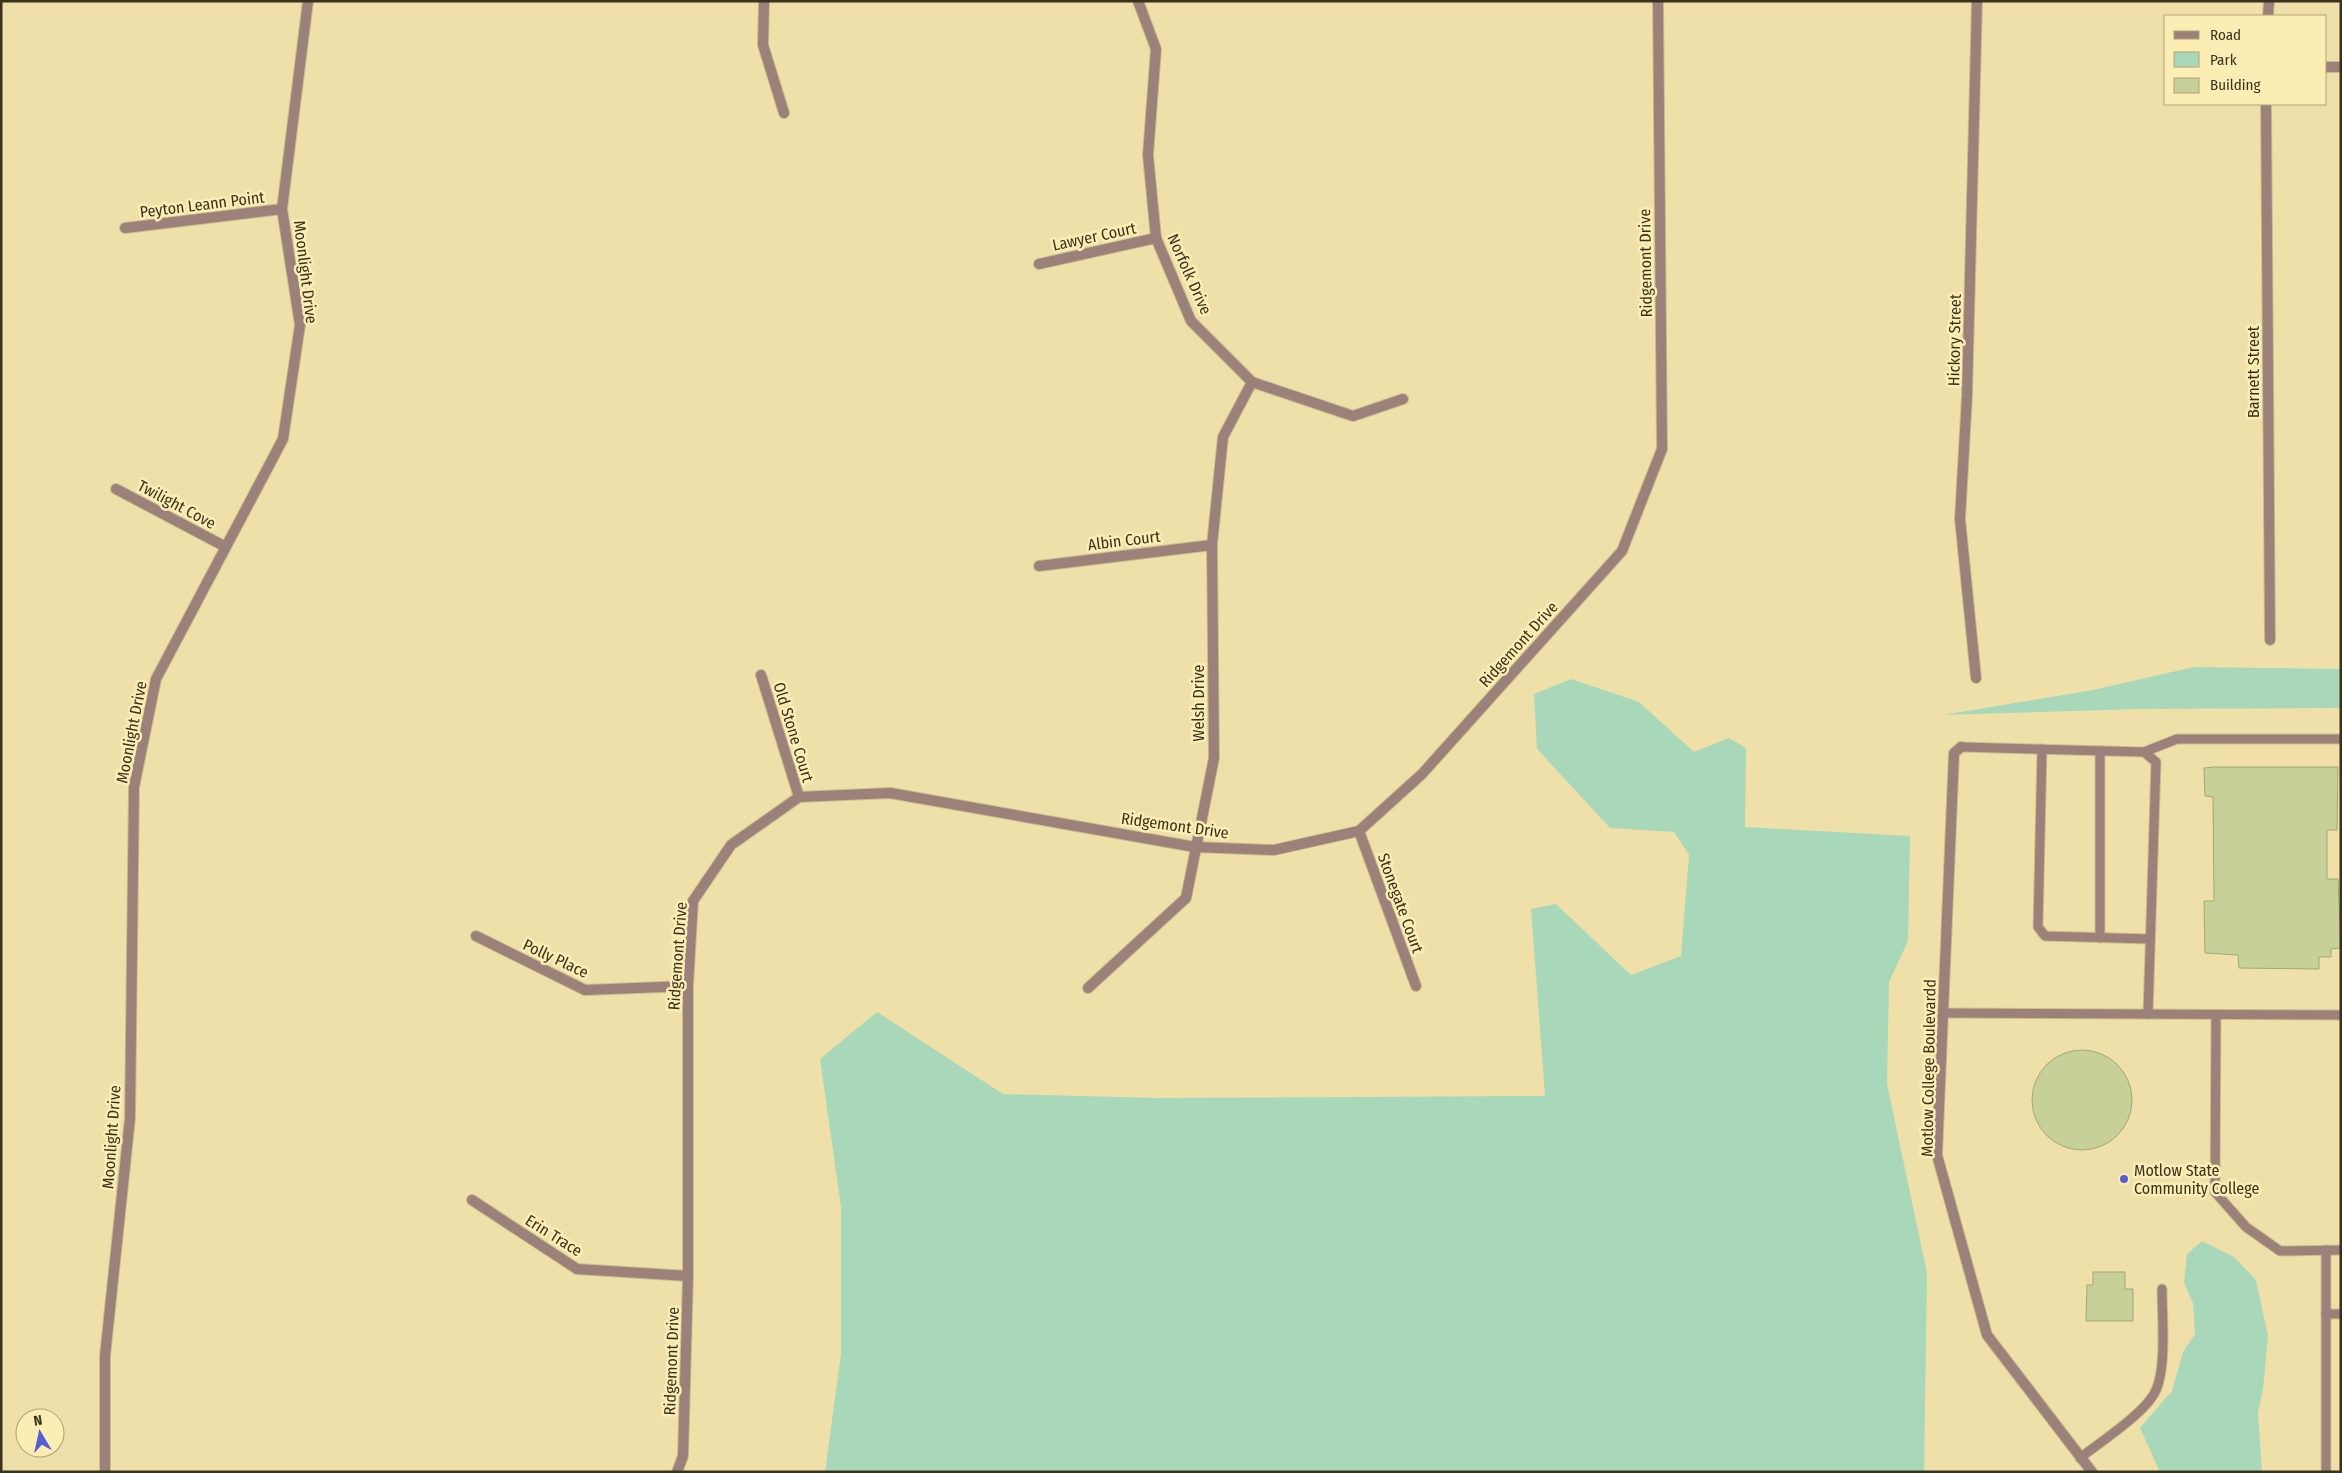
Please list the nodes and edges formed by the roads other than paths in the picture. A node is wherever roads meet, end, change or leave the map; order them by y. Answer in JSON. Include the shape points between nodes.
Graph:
{"nodes":[{"id":1,"x":308,"y":1,"type":"edge"},
{"id":2,"x":764,"y":1,"type":"edge"},
{"id":3,"x":1138,"y":1,"type":"edge"},
{"id":4,"x":1658,"y":1,"type":"edge"},
{"id":5,"x":1977,"y":1,"type":"edge"},
{"id":6,"x":2269,"y":1,"type":"edge"},
{"id":7,"x":2268,"y":15,"type":"edge"},
{"id":8,"x":2327,"y":67,"type":"edge"},
{"id":9,"x":2341,"y":68,"type":"edge"},
{"id":10,"x":2266,"y":105,"type":"edge"},
{"id":11,"x":784,"y":113,"type":"dead end"},
{"id":12,"x":282,"y":209,"type":"junction"},
{"id":13,"x":125,"y":228,"type":"dead end"},
{"id":14,"x":1156,"y":238,"type":"junction"},
{"id":15,"x":1038,"y":264,"type":"dead end"},
{"id":16,"x":1252,"y":382,"type":"junction"},
{"id":17,"x":1403,"y":399,"type":"dead end"},
{"id":18,"x":116,"y":489,"type":"dead end"},
{"id":19,"x":1212,"y":545,"type":"junction"},
{"id":20,"x":224,"y":546,"type":"junction"},
{"id":21,"x":1039,"y":566,"type":"dead end"},
{"id":22,"x":2270,"y":640,"type":"dead end"},
{"id":23,"x":761,"y":675,"type":"dead end"},
{"id":24,"x":1976,"y":678,"type":"dead end"},
{"id":25,"x":2341,"y":739,"type":"edge"},
{"id":26,"x":1961,"y":747,"type":"joint"},
{"id":27,"x":2042,"y":749,"type":"junction"},
{"id":28,"x":2100,"y":751,"type":"junction"},
{"id":29,"x":2144,"y":752,"type":"junction"},
{"id":30,"x":799,"y":797,"type":"junction"},
{"id":31,"x":1359,"y":831,"type":"junction"},
{"id":32,"x":1195,"y":847,"type":"junction"},
{"id":33,"x":476,"y":936,"type":"dead end"},
{"id":34,"x":2100,"y":938,"type":"junction"},
{"id":35,"x":2150,"y":939,"type":"junction"},
{"id":36,"x":688,"y":986,"type":"junction"},
{"id":37,"x":1416,"y":986,"type":"dead end"},
{"id":38,"x":1088,"y":988,"type":"dead end"},
{"id":39,"x":1943,"y":1013,"type":"junction"},
{"id":40,"x":2148,"y":1014,"type":"junction"},
{"id":41,"x":2216,"y":1015,"type":"junction"},
{"id":42,"x":2341,"y":1016,"type":"edge"},
{"id":43,"x":472,"y":1200,"type":"dead end"},
{"id":44,"x":2326,"y":1250,"type":"junction"},
{"id":45,"x":2341,"y":1250,"type":"edge"},
{"id":46,"x":688,"y":1276,"type":"junction"},
{"id":47,"x":2162,"y":1289,"type":"dead end"},
{"id":48,"x":2326,"y":1314,"type":"junction"},
{"id":49,"x":2341,"y":1314,"type":"edge"},
{"id":50,"x":2080,"y":1458,"type":"junction"},
{"id":51,"x":105,"y":1472,"type":"edge"},
{"id":52,"x":677,"y":1472,"type":"edge"},
{"id":53,"x":2092,"y":1472,"type":"edge"},
{"id":54,"x":2326,"y":1472,"type":"edge"}],
"edges":[{"from":1,"to":12,"type":"street","name":"Moonlight Drive"},
{"from":2,"to":11,"type":"street","via":[[763,45]]},
{"from":3,"to":14,"type":"street","name":"Norfolk Drive","via":[[1156,49],[1148,155]]},
{"from":4,"to":31,"type":"street","name":"Ridgemont Drive","via":[[1662,449],[1622,551],[1422,774]]},
{"from":5,"to":24,"type":"street","name":"Hickory Street","via":[[1968,396],[1960,519]]},
{"from":6,"to":7,"type":"street"},
{"from":8,"to":9,"type":"street"},
{"from":10,"to":22,"type":"street","name":"Barnett Street"},
{"from":12,"to":13,"type":"street","name":"Peyton Leann Point"},
{"from":12,"to":20,"type":"street","name":"Moonlight Drive","via":[[300,325],[283,439]]},
{"from":14,"to":15,"type":"street","name":"Lawyer Court"},
{"from":14,"to":16,"type":"street","name":"Norfolk Drive","via":[[1191,321]]},
{"from":16,"to":17,"type":"street","name":"Norfolk Drive","via":[[1353,416]]},
{"from":16,"to":19,"type":"street","name":"Welsh Drive","via":[[1223,437]]},
{"from":18,"to":20,"type":"street","name":"Twilight Cove"},
{"from":19,"to":21,"type":"street","name":"Albin Court"},
{"from":19,"to":32,"type":"street","name":"Welsh Drive","via":[[1214,758]]},
{"from":20,"to":51,"type":"street","name":"Moonlight Drive","via":[[156,679],[134,787],[130,1118],[104,1356]]},
{"from":23,"to":30,"type":"street","name":"Old Stone Court"},
{"from":25,"to":29,"type":"lane","via":[[2177,739]]},
{"from":26,"to":27,"type":"lane"},
{"from":26,"to":39,"type":"street","name":"Motlow College Boulevardd","via":[[1954,754]]},
{"from":27,"to":28,"type":"lane"},
{"from":27,"to":34,"type":"lane","via":[[2038,927],[2046,936]]},
{"from":28,"to":29,"type":"lane"},
{"from":28,"to":34,"type":"lane"},
{"from":29,"to":35,"type":"lane","via":[[2156,762]]},
{"from":30,"to":32,"type":"street","name":"Ridgemont Drive","via":[[890,793]]},
{"from":30,"to":36,"type":"street","name":"Ridgemont Drive","via":[[731,845],[693,901]]},
{"from":31,"to":32,"type":"street","name":"Ridgemont Drive","via":[[1274,850]]},
{"from":31,"to":37,"type":"street","name":"Stonegate Court"},
{"from":32,"to":38,"type":"street","name":"Welsh Drive","via":[[1186,898]]},
{"from":33,"to":36,"type":"street","name":"Polly Place","via":[[585,990]]},
{"from":34,"to":35,"type":"lane"},
{"from":35,"to":40,"type":"lane"},
{"from":36,"to":46,"type":"street","name":"Ridgemont Drive"},
{"from":39,"to":40,"type":"lane"},
{"from":39,"to":50,"type":"street","name":"Motlow College Boulevardd","via":[[1937,1155],[1987,1335]]},
{"from":40,"to":41,"type":"lane"},
{"from":41,"to":42,"type":"lane"},
{"from":41,"to":44,"type":"lane","via":[[2215,1192],[2246,1227],[2280,1251]]},
{"from":43,"to":46,"type":"street","name":"Erin Trace","via":[[577,1269]]},
{"from":44,"to":45,"type":"lane"},
{"from":44,"to":48,"type":"lane"},
{"from":46,"to":52,"type":"street","name":"Ridgemont Drive","via":[[683,1456]]},
{"from":47,"to":50,"type":"lane","via":[[2160,1374],[2155,1393],[2144,1407]]},
{"from":48,"to":49,"type":"lane"},
{"from":48,"to":54,"type":"lane"},
{"from":50,"to":53,"type":"street","name":"Motlow College Boulevardd"}]}
